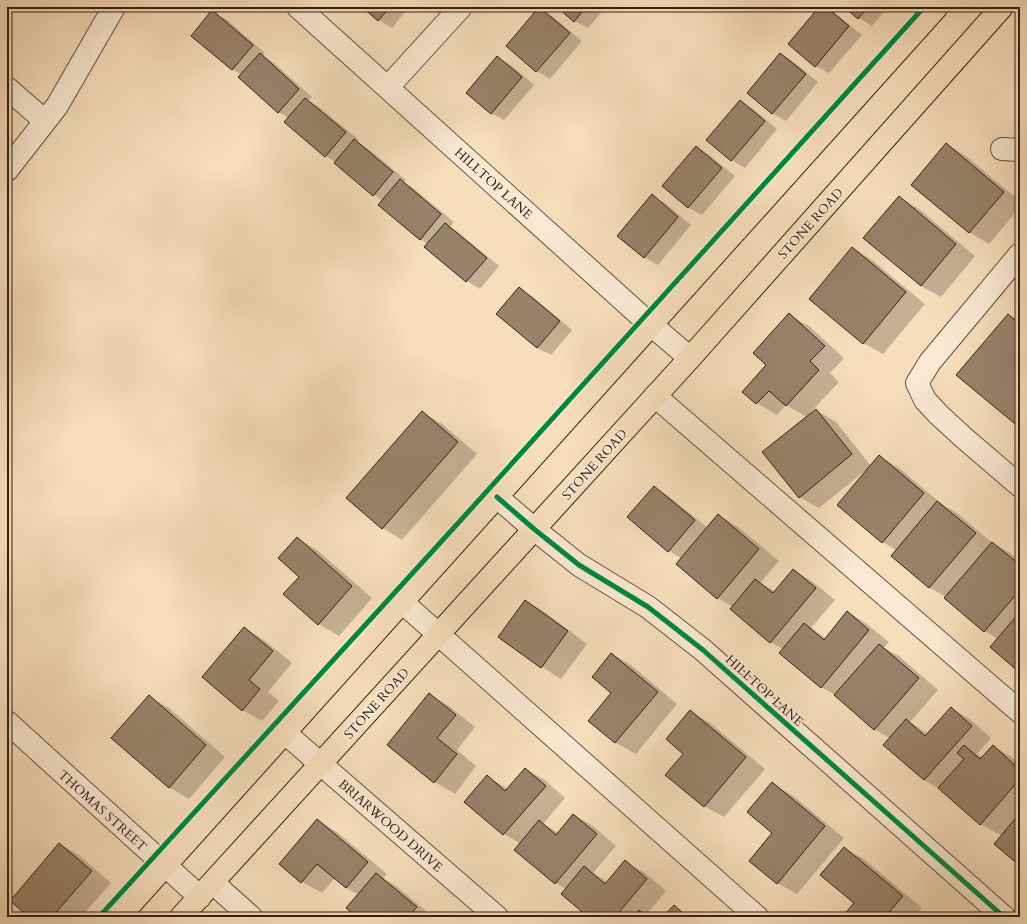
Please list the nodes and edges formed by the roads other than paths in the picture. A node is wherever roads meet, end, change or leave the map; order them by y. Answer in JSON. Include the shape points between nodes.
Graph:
{"nodes":[{"id":1,"x":114,"y":7,"type":"edge"},
{"id":2,"x":298,"y":7,"type":"edge"},
{"id":3,"x":461,"y":7,"type":"edge"},
{"id":4,"x":937,"y":7,"type":"edge"},
{"id":5,"x":1002,"y":7,"type":"edge"},
{"id":6,"x":388,"y":87,"type":"junction"},
{"id":7,"x":7,"y":88,"type":"edge"},
{"id":8,"x":45,"y":122,"type":"junction"},
{"id":9,"x":7,"y":170,"type":"edge"},
{"id":10,"x":1020,"y":254,"type":"edge"},
{"id":11,"x":651,"y":325,"type":"junction"},
{"id":12,"x":690,"y":358,"type":"junction"},
{"id":13,"x":655,"y":396,"type":"junction"},
{"id":14,"x":1020,"y":486,"type":"edge"},
{"id":15,"x":497,"y":497,"type":"junction"},
{"id":16,"x":534,"y":529,"type":"junction"},
{"id":17,"x":402,"y":602,"type":"junction"},
{"id":18,"x":439,"y":634,"type":"junction"},
{"id":19,"x":1020,"y":712,"type":"edge"},
{"id":20,"x":9,"y":727,"type":"edge"},
{"id":21,"x":285,"y":733,"type":"junction"},
{"id":22,"x":321,"y":764,"type":"junction"},
{"id":23,"x":165,"y":866,"type":"junction"},
{"id":24,"x":206,"y":890,"type":"junction"},
{"id":25,"x":119,"y":917,"type":"edge"},
{"id":26,"x":181,"y":917,"type":"edge"},
{"id":27,"x":251,"y":917,"type":"edge"},
{"id":28,"x":497,"y":917,"type":"edge"},
{"id":29,"x":758,"y":917,"type":"edge"},
{"id":30,"x":1004,"y":917,"type":"edge"}],
"edges":[{"from":1,"to":8,"type":"street"},
{"from":2,"to":6,"type":"street","name":"HILLTOP LANE"},
{"from":3,"to":6,"type":"street"},
{"from":4,"to":11,"type":"main road"},
{"from":5,"to":12,"type":"main road","name":"STONE ROAD"},
{"from":6,"to":11,"type":"street","name":"HILLTOP LANE"},
{"from":7,"to":8,"type":"street"},
{"from":8,"to":9,"type":"street"},
{"from":10,"to":14,"type":"street","via":[[930,362],[917,383],[925,400],[939,416]]},
{"from":11,"to":12,"type":"street","name":"HILLTOP LANE"},
{"from":11,"to":15,"type":"main road"},
{"from":12,"to":13,"type":"main road","name":"STONE ROAD"},
{"from":13,"to":16,"type":"main road","name":"STONE ROAD"},
{"from":13,"to":19,"type":"street"},
{"from":15,"to":16,"type":"street","name":"HILLTOP LANE"},
{"from":15,"to":17,"type":"main road"},
{"from":16,"to":18,"type":"main road","name":"STONE ROAD"},
{"from":16,"to":30,"type":"street","name":"HILLTOP LANE","via":[[579,564],[648,607],[703,650]]},
{"from":17,"to":18,"type":"street"},
{"from":17,"to":21,"type":"main road"},
{"from":18,"to":22,"type":"main road","name":"STONE ROAD"},
{"from":18,"to":29,"type":"street"},
{"from":20,"to":23,"type":"street","name":"THOMAS STREET"},
{"from":21,"to":22,"type":"street","name":"BRIARWOOD DRIVE"},
{"from":21,"to":23,"type":"main road"},
{"from":22,"to":24,"type":"main road","name":"STONE ROAD"},
{"from":22,"to":28,"type":"street","name":"BRIARWOOD DRIVE"},
{"from":23,"to":24,"type":"street","name":"THOMAS STREET"},
{"from":23,"to":25,"type":"main road"},
{"from":24,"to":26,"type":"main road","name":"STONE ROAD"},
{"from":24,"to":27,"type":"street","name":"THOMAS STREET"}]}
